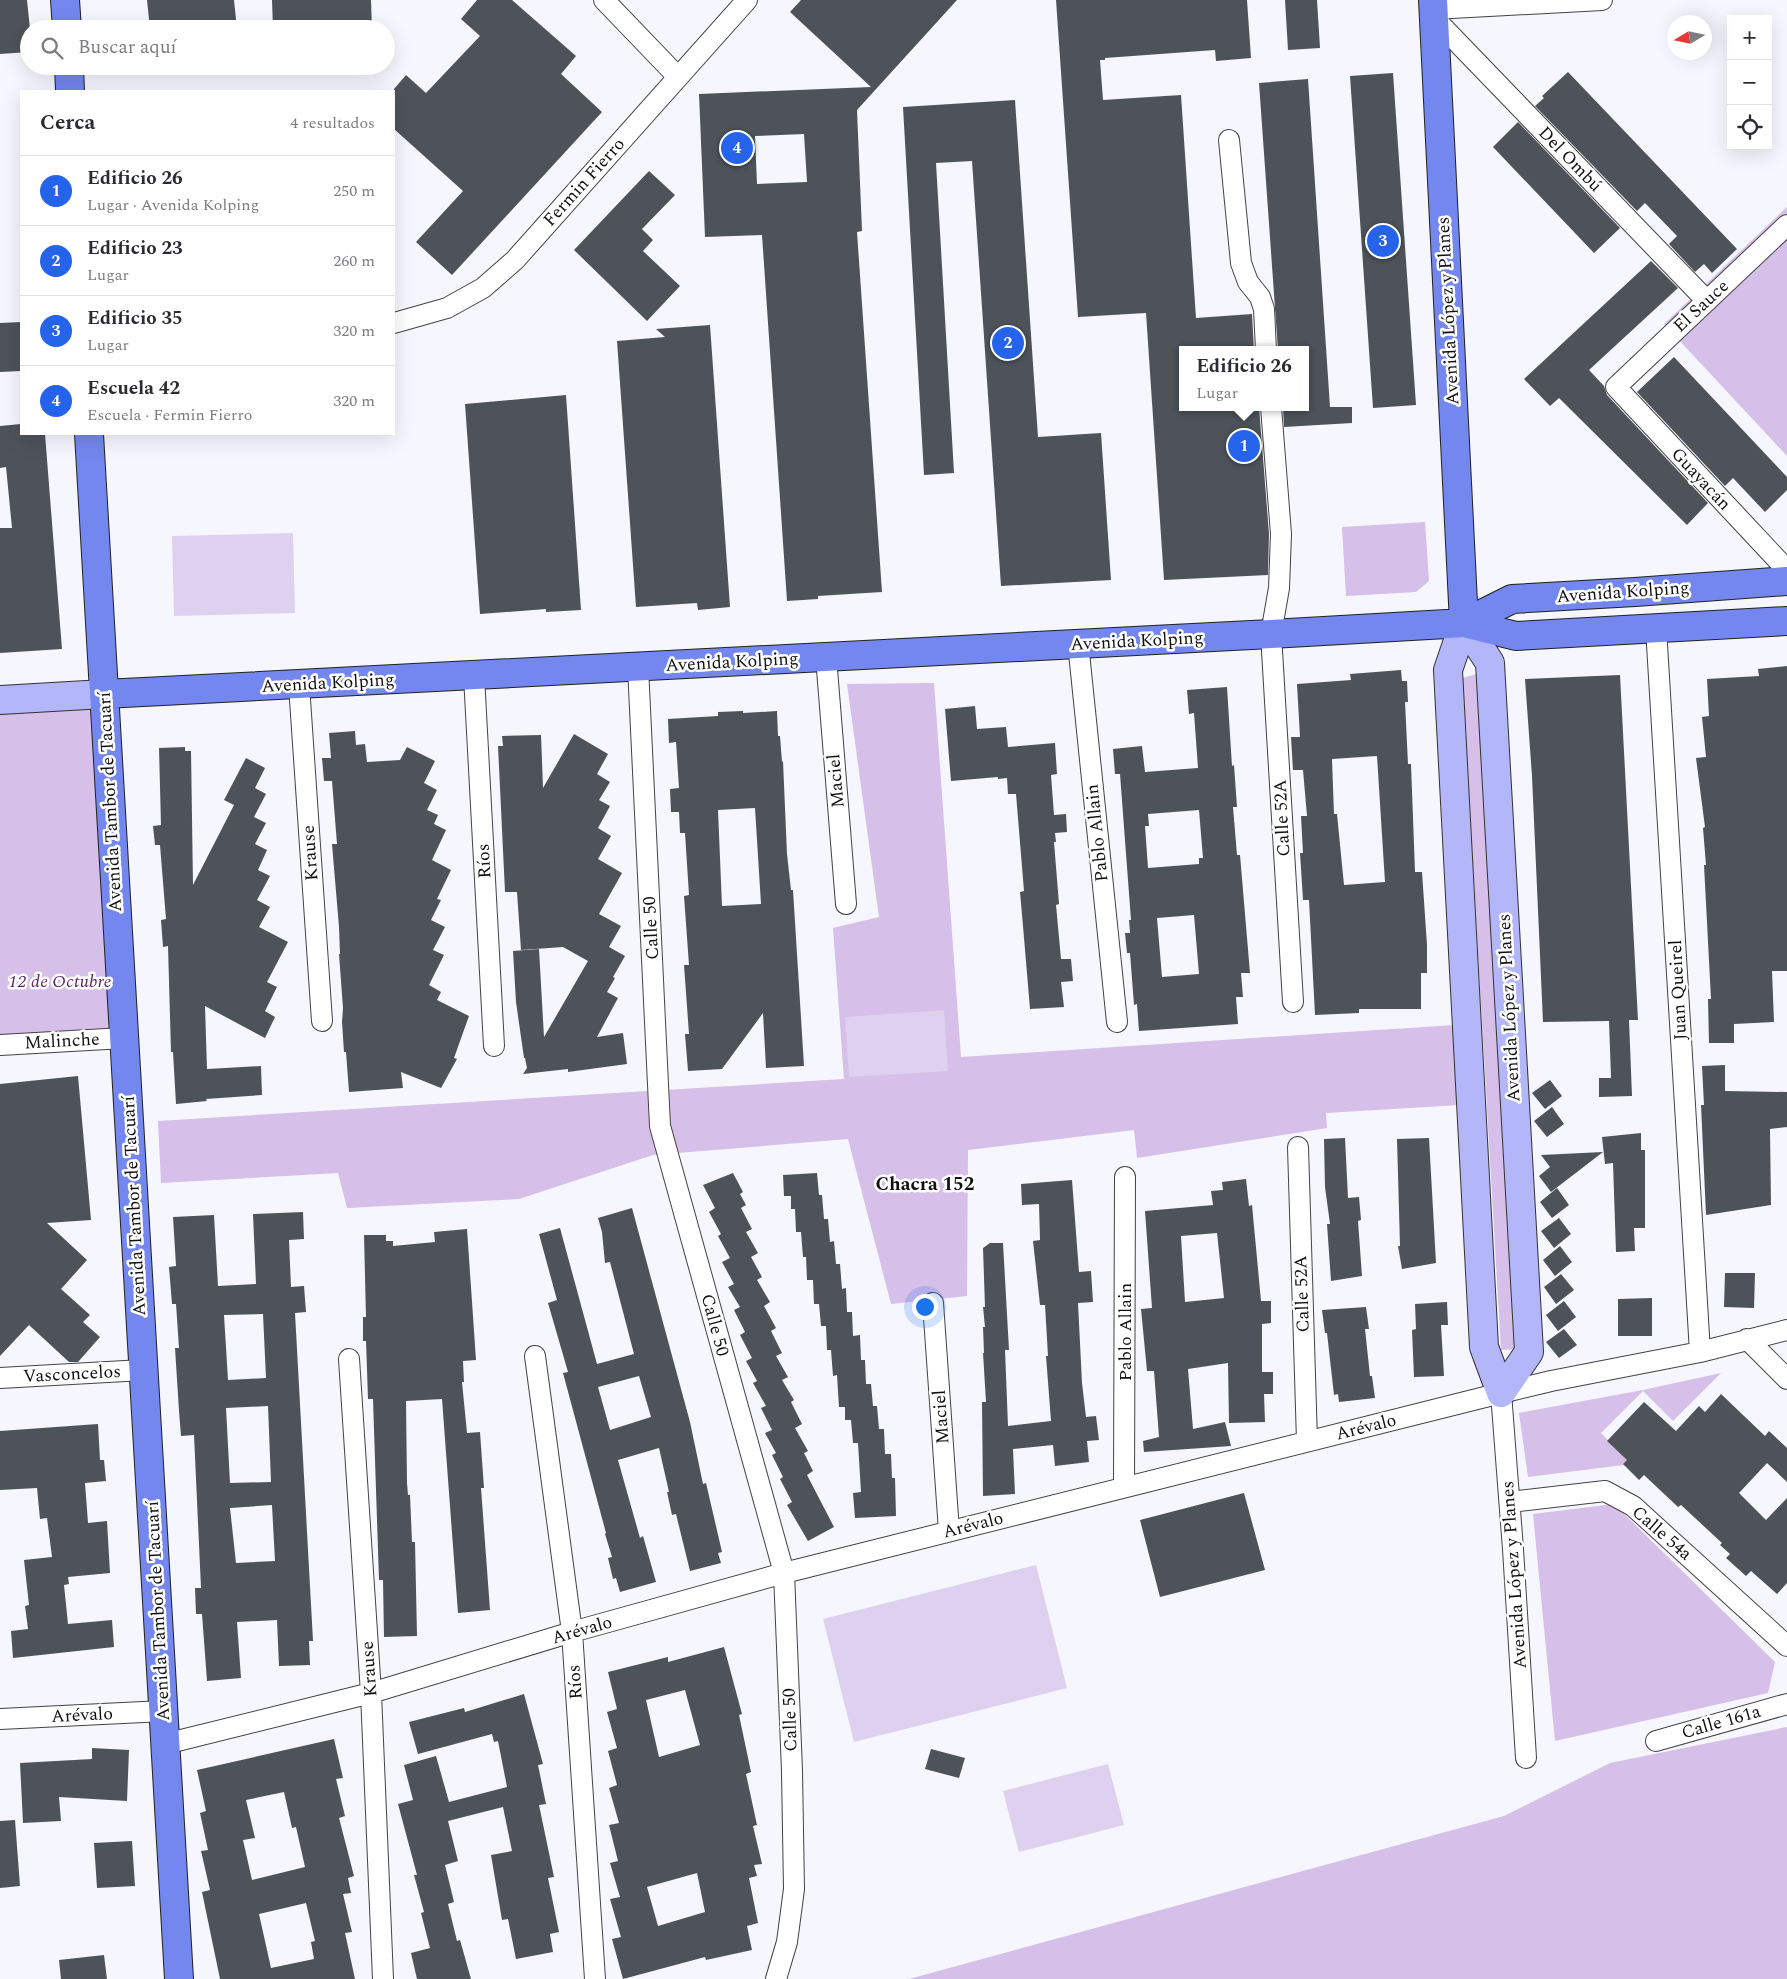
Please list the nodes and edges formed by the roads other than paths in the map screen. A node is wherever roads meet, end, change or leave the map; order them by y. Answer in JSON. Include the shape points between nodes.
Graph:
{"nodes":[{"id":1,"x":65,"y":0,"type":"edge"},
{"id":2,"x":604,"y":0,"type":"edge"},
{"id":3,"x":747,"y":0,"type":"edge"},
{"id":4,"x":1594,"y":0,"type":"edge"},
{"id":5,"x":1602,"y":0,"type":"edge"},
{"id":6,"x":1433,"y":9,"type":"edge"},
{"id":7,"x":66,"y":20,"type":"edge"},
{"id":8,"x":69,"y":75,"type":"edge"},
{"id":9,"x":678,"y":77,"type":"junction"},
{"id":10,"x":70,"y":90,"type":"edge"},
{"id":11,"x":1229,"y":140,"type":"dead end"},
{"id":12,"x":1787,"y":225,"type":"edge"},
{"id":13,"x":1707,"y":301,"type":"junction"},
{"id":14,"x":395,"y":324,"type":"edge"},
{"id":15,"x":1266,"y":346,"type":"edge"},
{"id":16,"x":1616,"y":388,"type":"joint"},
{"id":17,"x":1271,"y":411,"type":"edge"},
{"id":18,"x":89,"y":435,"type":"edge"},
{"id":19,"x":1787,"y":570,"type":"edge"},
{"id":20,"x":1787,"y":581,"type":"edge"},
{"id":21,"x":1787,"y":621,"type":"edge"},
{"id":22,"x":1464,"y":623,"type":"junction"},
{"id":23,"x":1656,"y":628,"type":"junction"},
{"id":24,"x":1271,"y":634,"type":"junction"},
{"id":25,"x":1078,"y":643,"type":"junction"},
{"id":26,"x":826,"y":657,"type":"junction"},
{"id":27,"x":638,"y":667,"type":"junction"},
{"id":28,"x":474,"y":676,"type":"junction"},
{"id":29,"x":299,"y":685,"type":"junction"},
{"id":30,"x":104,"y":694,"type":"junction"},
{"id":31,"x":0,"y":700,"type":"edge"},
{"id":32,"x":846,"y":904,"type":"dead end"},
{"id":33,"x":1293,"y":1002,"type":"dead end"},
{"id":34,"x":322,"y":1021,"type":"dead end"},
{"id":35,"x":1116,"y":1022,"type":"dead end"},
{"id":36,"x":124,"y":1038,"type":"junction"},
{"id":37,"x":0,"y":1044,"type":"edge"},
{"id":38,"x":494,"y":1046,"type":"dead end"},
{"id":39,"x":1298,"y":1146,"type":"dead end"},
{"id":40,"x":1125,"y":1177,"type":"dead end"},
{"id":41,"x":934,"y":1303,"type":"dead end"},
{"id":42,"x":1787,"y":1330,"type":"edge"},
{"id":43,"x":1747,"y":1339,"type":"junction"},
{"id":44,"x":1700,"y":1352,"type":"junction"},
{"id":45,"x":535,"y":1356,"type":"dead end"},
{"id":46,"x":349,"y":1359,"type":"dead end"},
{"id":47,"x":143,"y":1370,"type":"junction"},
{"id":48,"x":0,"y":1378,"type":"edge"},
{"id":49,"x":1787,"y":1380,"type":"edge"},
{"id":50,"x":1501,"y":1393,"type":"junction"},
{"id":51,"x":1307,"y":1441,"type":"junction"},
{"id":52,"x":1124,"y":1487,"type":"junction"},
{"id":53,"x":1510,"y":1502,"type":"junction"},
{"id":54,"x":949,"y":1531,"type":"junction"},
{"id":55,"x":784,"y":1573,"type":"junction"},
{"id":56,"x":572,"y":1632,"type":"junction"},
{"id":57,"x":1787,"y":1646,"type":"edge"},
{"id":58,"x":371,"y":1694,"type":"junction"},
{"id":59,"x":1787,"y":1704,"type":"edge"},
{"id":60,"x":164,"y":1711,"type":"junction"},
{"id":61,"x":0,"y":1719,"type":"edge"},
{"id":62,"x":1656,"y":1741,"type":"dead end"},
{"id":63,"x":165,"y":1744,"type":"junction"},
{"id":64,"x":1526,"y":1758,"type":"dead end"},
{"id":65,"x":179,"y":1979,"type":"edge"},
{"id":66,"x":383,"y":1979,"type":"edge"},
{"id":67,"x":595,"y":1979,"type":"edge"},
{"id":68,"x":776,"y":1979,"type":"edge"}],
"edges":[{"from":1,"to":7,"type":"main road"},
{"from":2,"to":9,"type":"street"},
{"from":3,"to":9,"type":"street","name":"Fermin Fierro"},
{"from":4,"to":5,"type":"street"},
{"from":4,"to":6,"type":"street"},
{"from":6,"to":13,"type":"street","name":"Del Ombú"},
{"from":6,"to":22,"type":"main road","name":"Avenida López y Planes"},
{"from":8,"to":10,"type":"main road"},
{"from":9,"to":14,"type":"street","name":"Fermin Fierro","via":[[515,260],[483,288],[447,308]]},
{"from":11,"to":15,"type":"street","via":[[1240,263],[1264,309]]},
{"from":12,"to":13,"type":"street","name":"El Sauce"},
{"from":13,"to":16,"type":"street","name":"El Sauce"},
{"from":16,"to":19,"type":"street","name":"Guayacán"},
{"from":17,"to":24,"type":"street","name":"Calle 52A","via":[[1281,534],[1279,588]]},
{"from":18,"to":30,"type":"main road","name":"Avenida Tambor de Tacuarí"},
{"from":20,"to":22,"type":"main road","name":"Avenida Kolping","via":[[1512,599]]},
{"from":21,"to":23,"type":"main road","name":"Avenida Kolping"},
{"from":22,"to":23,"type":"main road","name":"Avenida Kolping","via":[[1516,636]]},
{"from":22,"to":24,"type":"main road","name":"Avenida Kolping"},
{"from":22,"to":50,"type":"main road","name":"Avenida López y Planes","via":[[1448,670],[1484,1347]]},
{"from":22,"to":50,"type":"main road","name":"Avenida López y Planes","via":[[1490,663],[1529,1352]]},
{"from":23,"to":44,"type":"street","name":"Juan Queirel"},
{"from":24,"to":25,"type":"main road","name":"Avenida Kolping"},
{"from":24,"to":33,"type":"street","name":"Calle 52A"},
{"from":25,"to":26,"type":"main road","name":"Avenida Kolping"},
{"from":25,"to":35,"type":"street","name":"Pablo Allain"},
{"from":26,"to":27,"type":"main road","name":"Avenida Kolping"},
{"from":26,"to":32,"type":"street","name":"Maciel"},
{"from":27,"to":28,"type":"main road","name":"Avenida Kolping"},
{"from":27,"to":55,"type":"street","name":"Calle 50","via":[[660,1126]]},
{"from":28,"to":29,"type":"main road","name":"Avenida Kolping"},
{"from":28,"to":38,"type":"street","name":"Ríos"},
{"from":29,"to":30,"type":"main road","name":"Avenida Kolping"},
{"from":29,"to":34,"type":"street","name":"Krause"},
{"from":30,"to":31,"type":"main road","name":"Avenida Kolping"},
{"from":30,"to":36,"type":"main road","name":"Avenida Tambor de Tacuarí"},
{"from":36,"to":37,"type":"street","name":"Malinche"},
{"from":36,"to":47,"type":"main road","name":"Avenida Tambor de Tacuarí"},
{"from":39,"to":51,"type":"street","name":"Calle 52A"},
{"from":40,"to":52,"type":"street","name":"Pablo Allain"},
{"from":41,"to":54,"type":"street","name":"Maciel"},
{"from":42,"to":43,"type":"street","name":"Arévalo"},
{"from":43,"to":44,"type":"street","name":"Arévalo"},
{"from":43,"to":49,"type":"street"},
{"from":44,"to":50,"type":"street","name":"Arévalo"},
{"from":45,"to":56,"type":"street","name":"Ríos"},
{"from":46,"to":58,"type":"street","name":"Krause"},
{"from":47,"to":48,"type":"street","name":"Vasconcelos"},
{"from":47,"to":60,"type":"main road","name":"Avenida Tambor de Tacuarí"},
{"from":50,"to":51,"type":"street","name":"Arévalo"},
{"from":50,"to":53,"type":"street","name":"Avenida López y Planes"},
{"from":51,"to":52,"type":"street","name":"Arévalo"},
{"from":52,"to":54,"type":"street","name":"Arévalo"},
{"from":53,"to":57,"type":"street","name":"Calle 54a","via":[[1605,1491],[1633,1506]]},
{"from":53,"to":64,"type":"street","name":"Avenida López y Planes"},
{"from":54,"to":55,"type":"street","name":"Arévalo"},
{"from":55,"to":56,"type":"street","name":"Arévalo"},
{"from":55,"to":68,"type":"street","name":"Calle 50","via":[[794,1889],[788,1942]]},
{"from":56,"to":58,"type":"street","name":"Arévalo"},
{"from":56,"to":67,"type":"street","name":"Ríos"},
{"from":58,"to":63,"type":"street","name":"Arévalo"},
{"from":58,"to":66,"type":"street","name":"Krause"},
{"from":59,"to":62,"type":"street","name":"Calle 161a"},
{"from":60,"to":61,"type":"street","name":"Arévalo"},
{"from":60,"to":63,"type":"main road","name":"Avenida Tambor de Tacuarí"},
{"from":63,"to":65,"type":"main road","name":"Avenida Tambor de Tacuarí"}]}
